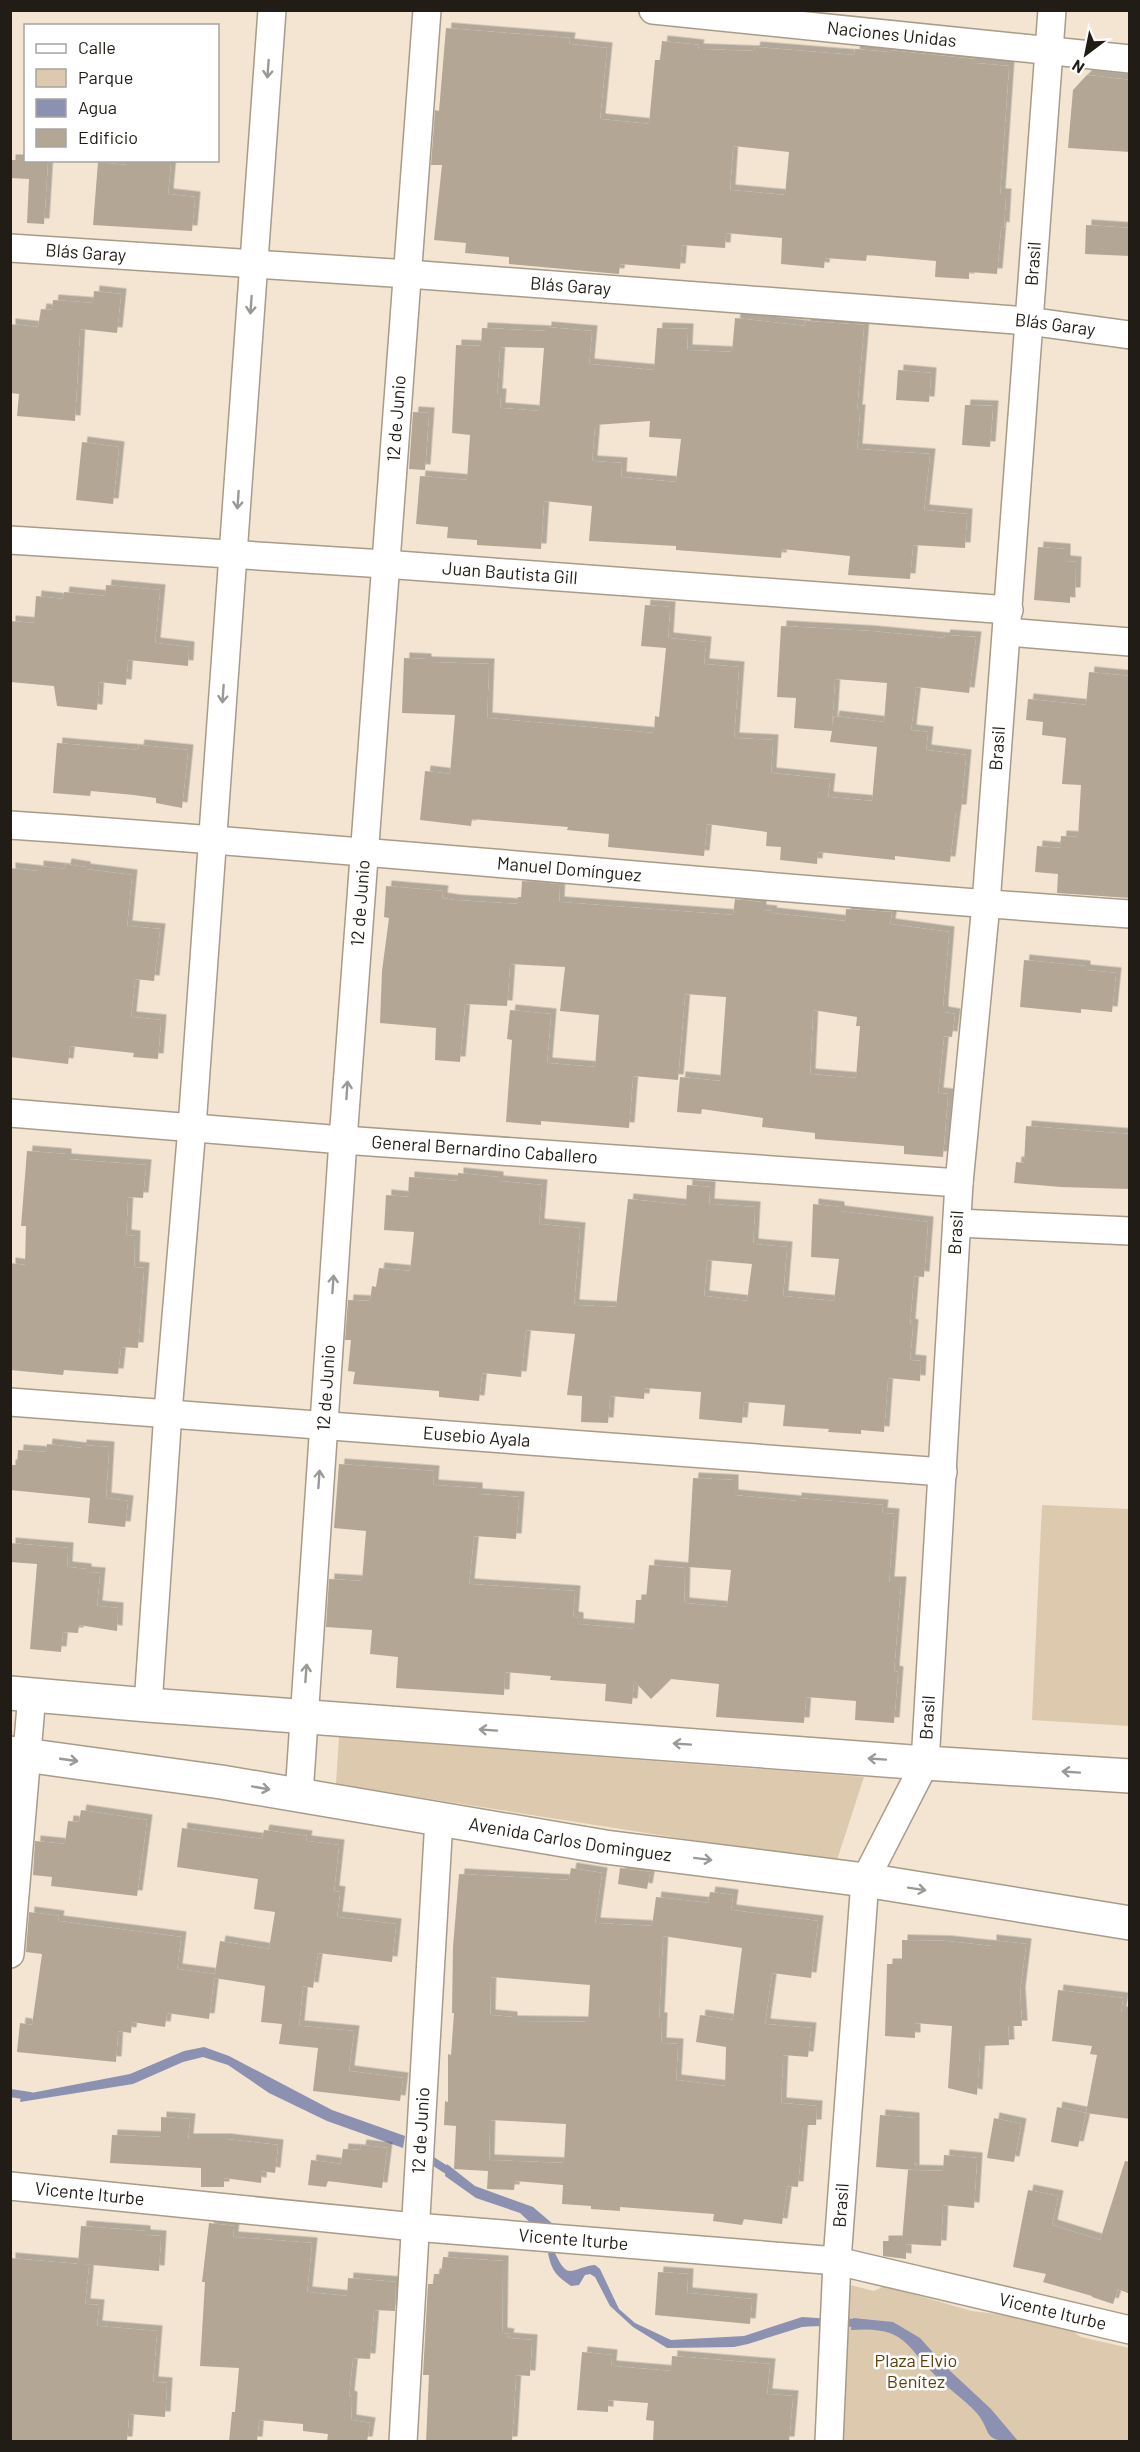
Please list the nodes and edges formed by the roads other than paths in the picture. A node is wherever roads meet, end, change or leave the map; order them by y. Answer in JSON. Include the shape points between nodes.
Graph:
{"nodes":[{"id":1,"x":272,"y":10,"type":"edge"},
{"id":2,"x":427,"y":10,"type":"edge"},
{"id":3,"x":653,"y":10,"type":"edge"},
{"id":4,"x":1052,"y":10,"type":"edge"},
{"id":5,"x":1048,"y":49,"type":"junction"},
{"id":6,"x":1130,"y":59,"type":"edge"},
{"id":7,"x":10,"y":248,"type":"edge"},
{"id":8,"x":254,"y":264,"type":"junction"},
{"id":9,"x":408,"y":274,"type":"junction"},
{"id":10,"x":1028,"y":321,"type":"junction"},
{"id":11,"x":1130,"y":335,"type":"edge"},
{"id":12,"x":10,"y":540,"type":"edge"},
{"id":13,"x":234,"y":555,"type":"junction"},
{"id":14,"x":384,"y":564,"type":"junction"},
{"id":15,"x":1008,"y":621,"type":"junction"},
{"id":16,"x":1130,"y":642,"type":"edge"},
{"id":17,"x":10,"y":825,"type":"edge"},
{"id":18,"x":212,"y":838,"type":"junction"},
{"id":19,"x":365,"y":850,"type":"junction"},
{"id":20,"x":986,"y":904,"type":"junction"},
{"id":21,"x":1130,"y":914,"type":"edge"},
{"id":22,"x":10,"y":1113,"type":"edge"},
{"id":23,"x":192,"y":1127,"type":"junction"},
{"id":24,"x":343,"y":1140,"type":"junction"},
{"id":25,"x":959,"y":1183,"type":"junction"},
{"id":26,"x":957,"y":1223,"type":"junction"},
{"id":27,"x":1130,"y":1231,"type":"edge"},
{"id":28,"x":10,"y":1402,"type":"edge"},
{"id":29,"x":168,"y":1413,"type":"junction"},
{"id":30,"x":323,"y":1425,"type":"junction"},
{"id":31,"x":943,"y":1472,"type":"junction"},
{"id":32,"x":21,"y":1693,"type":"edge"},
{"id":33,"x":148,"y":1705,"type":"junction"},
{"id":34,"x":303,"y":1715,"type":"junction"},
{"id":35,"x":19,"y":1754,"type":"edge"},
{"id":36,"x":926,"y":1763,"type":"junction"},
{"id":37,"x":1130,"y":1776,"type":"edge"},
{"id":38,"x":298,"y":1795,"type":"junction"},
{"id":39,"x":439,"y":1819,"type":"junction"},
{"id":40,"x":865,"y":1880,"type":"junction"},
{"id":41,"x":1130,"y":1923,"type":"edge"},
{"id":42,"x":10,"y":1954,"type":"edge"},
{"id":43,"x":10,"y":2186,"type":"edge"},
{"id":44,"x":415,"y":2227,"type":"junction"},
{"id":45,"x":837,"y":2261,"type":"junction"},
{"id":46,"x":1130,"y":2330,"type":"edge"},
{"id":47,"x":403,"y":2442,"type":"edge"},
{"id":48,"x":829,"y":2442,"type":"edge"}],
"edges":[{"from":1,"to":8,"type":"street","one_way":true},
{"from":2,"to":9,"type":"street","name":"12 de Junio"},
{"from":3,"to":5,"type":"street","name":"Naciones Unidas"},
{"from":4,"to":5,"type":"street","name":"Brasil"},
{"from":5,"to":6,"type":"street","name":"Naciones Unidas"},
{"from":5,"to":10,"type":"street","name":"Brasil"},
{"from":7,"to":8,"type":"street","name":"Blás Garay"},
{"from":8,"to":9,"type":"street","name":"Blás Garay"},
{"from":8,"to":13,"type":"street","one_way":true},
{"from":9,"to":10,"type":"street","name":"Blás Garay"},
{"from":9,"to":14,"type":"street","name":"12 de Junio"},
{"from":10,"to":11,"type":"street","name":"Blás Garay"},
{"from":10,"to":15,"type":"street","name":"Brasil"},
{"from":12,"to":13,"type":"street","name":"Juan Bautista Gill"},
{"from":13,"to":14,"type":"street","name":"Juan Bautista Gill"},
{"from":13,"to":18,"type":"street","one_way":true},
{"from":14,"to":15,"type":"street","name":"Juan Bautista Gill"},
{"from":14,"to":19,"type":"street","name":"12 de Junio"},
{"from":15,"to":16,"type":"street","name":"Juan Bautista Gill"},
{"from":15,"to":20,"type":"street","name":"Brasil"},
{"from":17,"to":18,"type":"street","name":"Manuel Domínguez"},
{"from":18,"to":19,"type":"street","name":"Manuel Domínguez"},
{"from":18,"to":23,"type":"street"},
{"from":19,"to":20,"type":"street","name":"Manuel Domínguez"},
{"from":24,"to":19,"type":"street","name":"12 de Junio","one_way":true},
{"from":20,"to":21,"type":"street","name":"Manuel Domínguez"},
{"from":20,"to":25,"type":"street","name":"Brasil"},
{"from":22,"to":23,"type":"street","name":"General Bernardino Caballero"},
{"from":23,"to":24,"type":"street","name":"General Bernardino Caballero"},
{"from":23,"to":29,"type":"street"},
{"from":24,"to":25,"type":"street","name":"General Bernardino Caballero"},
{"from":30,"to":24,"type":"street","name":"12 de Junio","one_way":true},
{"from":25,"to":26,"type":"street","name":"Brasil"},
{"from":26,"to":27,"type":"street"},
{"from":26,"to":31,"type":"street","name":"Brasil"},
{"from":28,"to":29,"type":"street","name":"Eusebio Ayala"},
{"from":29,"to":30,"type":"street","name":"Eusebio Ayala"},
{"from":29,"to":33,"type":"street"},
{"from":30,"to":31,"type":"street","name":"Eusebio Ayala"},
{"from":34,"to":30,"type":"street","name":"12 de Junio","one_way":true},
{"from":31,"to":36,"type":"street","name":"Brasil"},
{"from":32,"to":33,"type":"main road"},
{"from":32,"to":35,"type":"street"},
{"from":33,"to":34,"type":"main road"},
{"from":36,"to":34,"type":"main road","one_way":true},
{"from":34,"to":38,"type":"street","name":"12 de Junio"},
{"from":35,"to":38,"type":"main road","name":"Avenida Carlos Dominguez","one_way":true},
{"from":35,"to":42,"type":"street"},
{"from":37,"to":36,"type":"main road","one_way":true},
{"from":36,"to":40,"type":"street","name":"Brasil"},
{"from":38,"to":39,"type":"main road","name":"Avenida Carlos Dominguez"},
{"from":39,"to":40,"type":"main road","name":"Avenida Carlos Dominguez","one_way":true,"via":[[605,1847]]},
{"from":39,"to":44,"type":"street","name":"12 de Junio"},
{"from":40,"to":41,"type":"main road","name":"Avenida Carlos Dominguez","one_way":true},
{"from":40,"to":45,"type":"street","name":"Brasil"},
{"from":43,"to":44,"type":"street","name":"Vicente Iturbe"},
{"from":44,"to":45,"type":"street","name":"Vicente Iturbe"},
{"from":44,"to":47,"type":"street","name":"12 de Junio"},
{"from":45,"to":46,"type":"street","name":"Vicente Iturbe"},
{"from":45,"to":48,"type":"street","name":"Brasil"}]}
